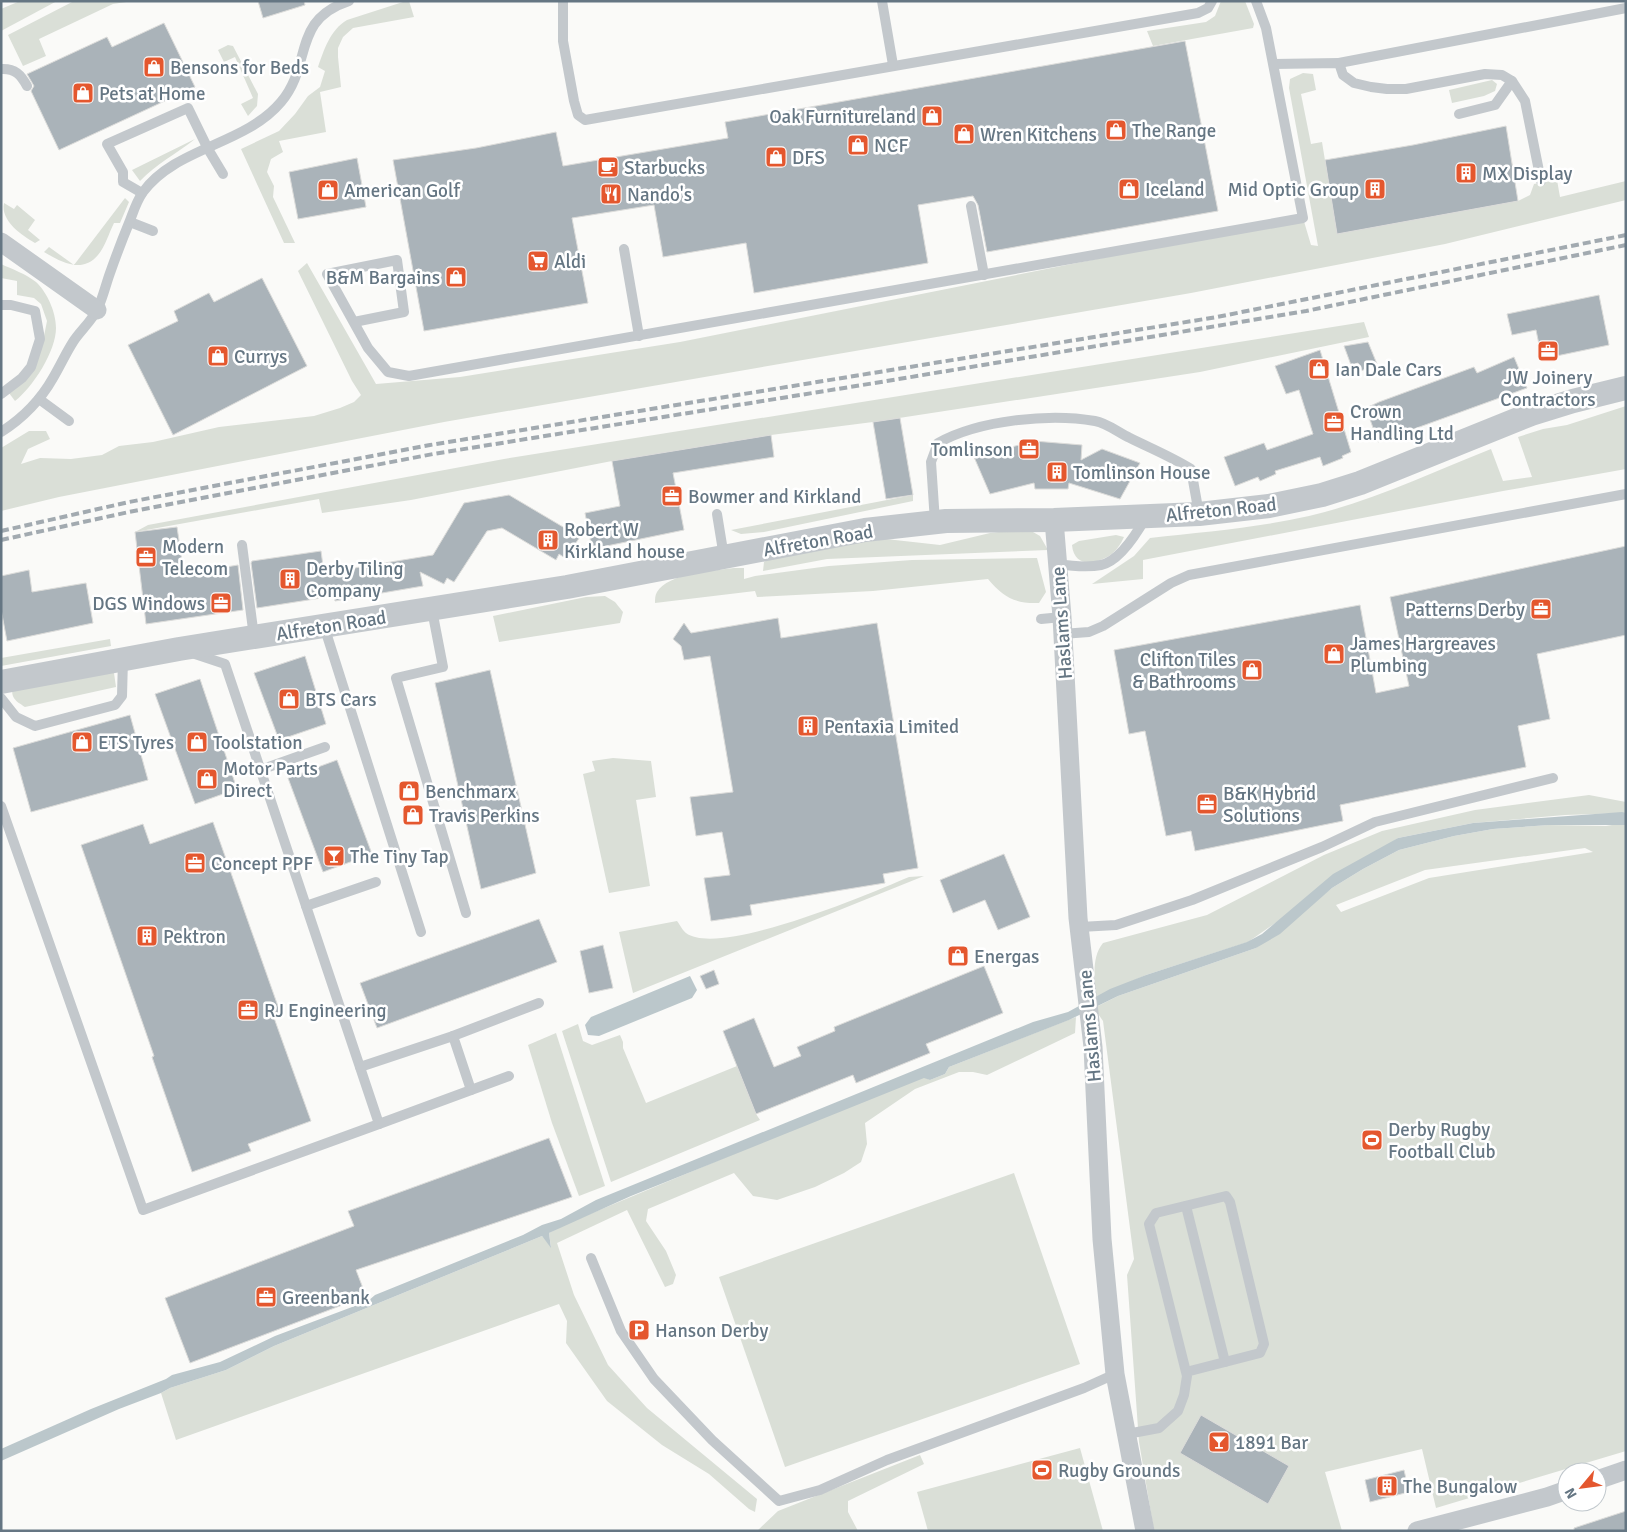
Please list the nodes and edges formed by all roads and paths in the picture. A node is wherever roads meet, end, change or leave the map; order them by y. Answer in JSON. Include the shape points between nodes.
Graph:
{"nodes":[{"id":1,"x":349,"y":1,"type":"edge"},
{"id":2,"x":563,"y":1,"type":"edge"},
{"id":3,"x":882,"y":1,"type":"edge"},
{"id":4,"x":1212,"y":1,"type":"edge"},
{"id":5,"x":1256,"y":1,"type":"edge"},
{"id":6,"x":1626,"y":8,"type":"edge"},
{"id":7,"x":1339,"y":63,"type":"junction"},
{"id":8,"x":1274,"y":64,"type":"junction"},
{"id":9,"x":893,"y":65,"type":"junction"},
{"id":10,"x":1,"y":69,"type":"edge"},
{"id":11,"x":1512,"y":81,"type":"junction"},
{"id":12,"x":27,"y":86,"type":"dead end"},
{"id":13,"x":1459,"y":114,"type":"dead end"},
{"id":14,"x":208,"y":149,"type":"junction"},
{"id":15,"x":223,"y":174,"type":"dead end"},
{"id":16,"x":1540,"y":180,"type":"dead end"},
{"id":17,"x":142,"y":193,"type":"junction"},
{"id":18,"x":971,"y":206,"type":"dead end"},
{"id":19,"x":130,"y":222,"type":"junction"},
{"id":20,"x":153,"y":231,"type":"dead end"},
{"id":21,"x":1,"y":242,"type":"edge"},
{"id":22,"x":624,"y":249,"type":"dead end"},
{"id":23,"x":984,"y":275,"type":"junction"},
{"id":24,"x":1,"y":304,"type":"edge"},
{"id":25,"x":97,"y":310,"type":"junction"},
{"id":26,"x":354,"y":322,"type":"junction"},
{"id":27,"x":639,"y":336,"type":"junction"},
{"id":28,"x":1626,"y":388,"type":"edge"},
{"id":29,"x":1,"y":394,"type":"edge"},
{"id":30,"x":39,"y":399,"type":"junction"},
{"id":31,"x":69,"y":422,"type":"dead end"},
{"id":32,"x":1,"y":432,"type":"edge"},
{"id":33,"x":1626,"y":494,"type":"edge"},
{"id":34,"x":717,"y":514,"type":"dead end"},
{"id":35,"x":1199,"y":514,"type":"junction"},
{"id":36,"x":1146,"y":516,"type":"junction"},
{"id":37,"x":1054,"y":520,"type":"junction"},
{"id":38,"x":935,"y":522,"type":"junction"},
{"id":39,"x":242,"y":545,"type":"dead end"},
{"id":40,"x":724,"y":557,"type":"junction"},
{"id":41,"x":1057,"y":564,"type":"junction"},
{"id":42,"x":432,"y":610,"type":"junction"},
{"id":43,"x":1041,"y":619,"type":"dead end"},
{"id":44,"x":1062,"y":625,"type":"junction"},
{"id":45,"x":324,"y":626,"type":"junction"},
{"id":46,"x":254,"y":637,"type":"junction"},
{"id":47,"x":179,"y":649,"type":"junction"},
{"id":48,"x":123,"y":658,"type":"junction"},
{"id":49,"x":1,"y":682,"type":"edge"},
{"id":50,"x":1,"y":698,"type":"edge"},
{"id":51,"x":325,"y":747,"type":"dead end"},
{"id":52,"x":260,"y":770,"type":"junction"},
{"id":53,"x":1553,"y":778,"type":"dead end"},
{"id":54,"x":1,"y":806,"type":"edge"},
{"id":55,"x":376,"y":882,"type":"dead end"},
{"id":56,"x":306,"y":906,"type":"junction"},
{"id":57,"x":466,"y":912,"type":"dead end"},
{"id":58,"x":1080,"y":927,"type":"junction"},
{"id":59,"x":421,"y":932,"type":"dead end"},
{"id":60,"x":540,"y":1003,"type":"dead end"},
{"id":61,"x":453,"y":1036,"type":"junction"},
{"id":62,"x":360,"y":1067,"type":"junction"},
{"id":63,"x":509,"y":1076,"type":"dead end"},
{"id":64,"x":471,"y":1090,"type":"junction"},
{"id":65,"x":379,"y":1124,"type":"junction"},
{"id":66,"x":1186,"y":1206,"type":"junction"},
{"id":67,"x":591,"y":1258,"type":"dead end"},
{"id":68,"x":1225,"y":1362,"type":"junction"},
{"id":69,"x":1186,"y":1372,"type":"junction"},
{"id":70,"x":1115,"y":1374,"type":"junction"},
{"id":71,"x":1127,"y":1434,"type":"junction"},
{"id":72,"x":1626,"y":1470,"type":"edge"},
{"id":73,"x":1607,"y":1477,"type":"edge"},
{"id":74,"x":1557,"y":1494,"type":"edge"},
{"id":75,"x":1145,"y":1531,"type":"edge"},
{"id":76,"x":1417,"y":1531,"type":"edge"}],
"edges":[{"from":1,"to":14,"type":"lane","via":[[319,17],[308,36],[293,86],[280,103],[264,117]]},
{"from":2,"to":9,"type":"lane","via":[[563,41],[574,101],[578,115],[585,120]]},
{"from":3,"to":9,"type":"lane"},
{"from":4,"to":9,"type":"lane","via":[[1208,8],[1198,13]]},
{"from":5,"to":8,"type":"lane"},
{"from":6,"to":7,"type":"lane"},
{"from":7,"to":8,"type":"lane"},
{"from":7,"to":11,"type":"lane","via":[[1343,75],[1354,82],[1387,89],[1406,89],[1486,74],[1502,75]]},
{"from":8,"to":23,"type":"lane","via":[[1303,218]]},
{"from":10,"to":12,"type":"lane","via":[[17,72]]},
{"from":11,"to":13,"type":"lane","via":[[1495,105]]},
{"from":11,"to":16,"type":"lane","via":[[1525,101]]},
{"from":14,"to":15,"type":"lane"},
{"from":14,"to":17,"type":"lane","via":[[164,171]]},
{"from":14,"to":17,"type":"lane","via":[[188,108],[107,144],[123,172],[123,182]]},
{"from":17,"to":19,"type":"lane"},
{"from":18,"to":23,"type":"lane"},
{"from":19,"to":20,"type":"lane"},
{"from":19,"to":25,"type":"lane"},
{"from":21,"to":25,"type":"street"},
{"from":22,"to":27,"type":"lane"},
{"from":23,"to":27,"type":"lane"},
{"from":24,"to":29,"type":"lane","via":[[35,311],[40,339],[31,368]]},
{"from":25,"to":30,"type":"lane","via":[[73,341]]},
{"from":26,"to":26,"type":"lane","via":[[404,312],[397,260],[327,274]]},
{"from":26,"to":27,"type":"lane","via":[[368,348],[388,372],[409,376]]},
{"from":28,"to":35,"type":"street","name":"Alfreton Road","via":[[1531,414],[1322,495],[1269,506]]},
{"from":30,"to":31,"type":"lane"},
{"from":30,"to":32,"type":"lane","via":[[24,416]]},
{"from":33,"to":44,"type":"lane","via":[[1189,574],[1089,632]]},
{"from":34,"to":40,"type":"lane"},
{"from":35,"to":36,"type":"street","name":"Alfreton Road"},
{"from":35,"to":38,"type":"lane","via":[[1191,469],[1097,421],[1048,418],[978,428],[938,442],[931,462]]},
{"from":36,"to":37,"type":"street","name":"Alfreton Road"},
{"from":36,"to":41,"type":"lane","via":[[1135,537],[1117,556],[1102,565]]},
{"from":37,"to":38,"type":"street","name":"Alfreton Road"},
{"from":37,"to":41,"type":"street","name":"Haslams Lane"},
{"from":38,"to":40,"type":"street","name":"Alfreton Road","via":[[865,530]]},
{"from":39,"to":46,"type":"lane"},
{"from":40,"to":42,"type":"street","name":"Alfreton Road"},
{"from":41,"to":44,"type":"street","name":"Haslams Lane"},
{"from":42,"to":45,"type":"street","name":"Alfreton Road"},
{"from":42,"to":57,"type":"lane","via":[[443,667],[396,678]]},
{"from":43,"to":44,"type":"lane"},
{"from":44,"to":58,"type":"street","name":"Haslams Lane"},
{"from":45,"to":46,"type":"street","name":"Alfreton Road"},
{"from":45,"to":59,"type":"lane"},
{"from":46,"to":47,"type":"street","name":"Alfreton Road"},
{"from":47,"to":48,"type":"street","name":"Alfreton Road"},
{"from":47,"to":52,"type":"lane","via":[[225,664]]},
{"from":48,"to":49,"type":"street","name":"Alfreton Road"},
{"from":48,"to":50,"type":"lane","via":[[122,696],[116,705],[35,726],[16,717]]},
{"from":51,"to":52,"type":"lane"},
{"from":52,"to":56,"type":"lane"},
{"from":53,"to":58,"type":"lane","via":[[1375,822],[1192,900],[1116,925]]},
{"from":54,"to":65,"type":"lane","via":[[143,1210]]},
{"from":55,"to":56,"type":"lane"},
{"from":56,"to":62,"type":"lane"},
{"from":58,"to":70,"type":"street","name":"Haslams Lane","via":[[1093,1047],[1102,1239]]},
{"from":60,"to":61,"type":"lane"},
{"from":61,"to":62,"type":"lane"},
{"from":61,"to":64,"type":"lane"},
{"from":62,"to":65,"type":"lane"},
{"from":63,"to":64,"type":"lane"},
{"from":64,"to":65,"type":"lane"},
{"from":66,"to":68,"type":"lane"},
{"from":66,"to":68,"type":"lane","via":[[1226,1196],[1230,1202],[1264,1344],[1260,1353]]},
{"from":66,"to":69,"type":"lane","via":[[1156,1213],[1149,1224]]},
{"from":67,"to":70,"type":"lane","via":[[621,1331],[654,1379],[712,1440],[779,1501],[820,1490],[887,1460]]},
{"from":68,"to":69,"type":"lane"},
{"from":69,"to":71,"type":"lane","via":[[1184,1395],[1178,1411],[1159,1428]]},
{"from":70,"to":71,"type":"street","name":"Haslams Lane"},
{"from":71,"to":75,"type":"street","name":"Haslams Lane"},
{"from":72,"to":73,"type":"street"},
{"from":74,"to":76,"type":"street"}]}
